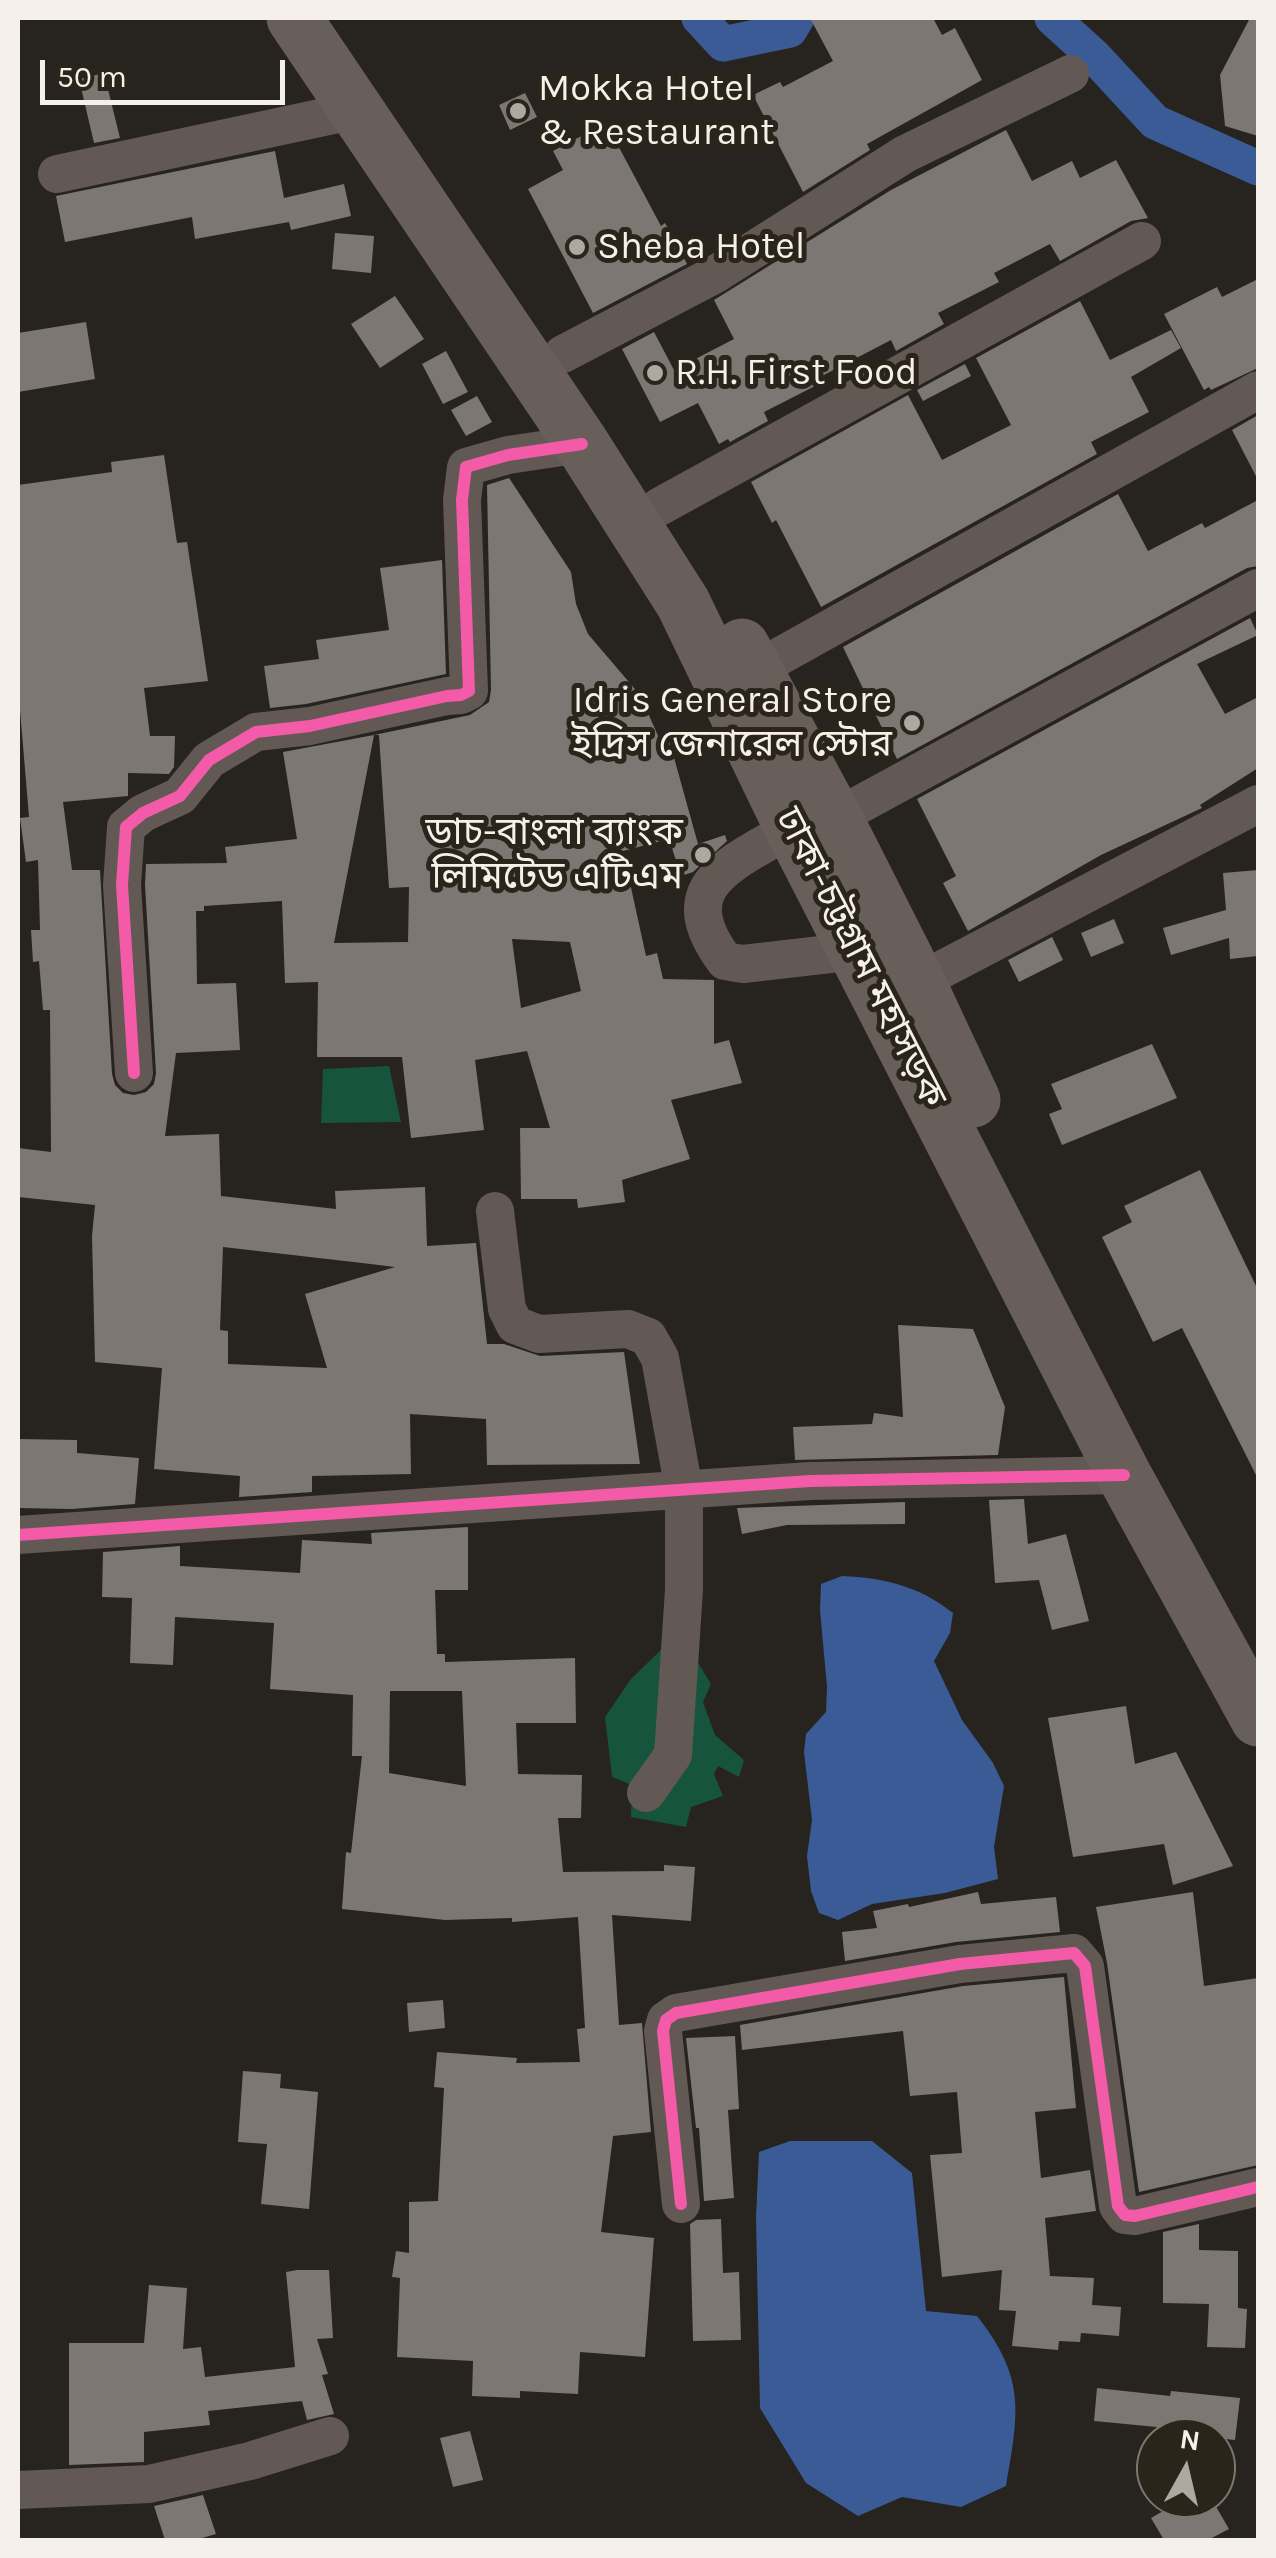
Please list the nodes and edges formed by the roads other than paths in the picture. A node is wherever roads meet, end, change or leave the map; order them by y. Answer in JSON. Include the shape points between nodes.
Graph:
{"nodes":[{"id":1,"x":294,"y":18,"type":"edge"},
{"id":2,"x":345,"y":61,"type":"edge"},
{"id":3,"x":1070,"y":74,"type":"dead end"},
{"id":4,"x":57,"y":174,"type":"dead end"},
{"id":5,"x":1142,"y":241,"type":"dead end"},
{"id":6,"x":563,"y":354,"type":"junction"},
{"id":7,"x":1258,"y":390,"type":"edge"},
{"id":8,"x":582,"y":444,"type":"junction"},
{"id":9,"x":659,"y":507,"type":"junction"},
{"id":10,"x":1258,"y":588,"type":"edge"},
{"id":11,"x":755,"y":670,"type":"junction"},
{"id":12,"x":1258,"y":804,"type":"edge"},
{"id":13,"x":814,"y":823,"type":"junction"},
{"id":14,"x":1212,"y":830,"type":"junction"},
{"id":15,"x":1258,"y":837,"type":"edge"},
{"id":16,"x":856,"y":951,"type":"junction"},
{"id":17,"x":918,"y":982,"type":"junction"},
{"id":18,"x":134,"y":1073,"type":"dead end"},
{"id":19,"x":494,"y":1211,"type":"dead end"},
{"id":20,"x":1124,"y":1475,"type":"junction"},
{"id":21,"x":684,"y":1490,"type":"junction"},
{"id":22,"x":18,"y":1536,"type":"edge"},
{"id":23,"x":1258,"y":1649,"type":"edge"},
{"id":24,"x":1258,"y":1719,"type":"edge"},
{"id":25,"x":646,"y":1793,"type":"dead end"},
{"id":26,"x":1258,"y":2187,"type":"edge"},
{"id":27,"x":681,"y":2204,"type":"dead end"},
{"id":28,"x":330,"y":2436,"type":"dead end"},
{"id":29,"x":18,"y":2490,"type":"edge"}],
"edges":[{"from":1,"to":2,"type":"highway","name":"ঢাকা-চট্টগ্রাম মহাসড়ক"},
{"from":2,"to":4,"type":"street"},
{"from":2,"to":6,"type":"highway","name":"ঢাকা-চট্টগ্রাম মহাসড়ক"},
{"from":2,"to":8,"type":"highway","name":"ঢাকা-চট্টগ্রাম মহাসড়ক"},
{"from":3,"to":6,"type":"street","via":[[905,154],[714,275]]},
{"from":5,"to":9,"type":"street"},
{"from":6,"to":9,"type":"highway","name":"ঢাকা-চট্টগ্রাম মহাসড়ক"},
{"from":7,"to":11,"type":"street"},
{"from":8,"to":13,"type":"highway","name":"ঢাকা-চট্টগ্রাম মহাসড়ক"},
{"from":8,"to":18,"type":"street","via":[[466,468],[469,690],[256,732],[209,760],[180,796],[126,827],[122,885]]},
{"from":9,"to":11,"type":"highway","name":"ঢাকা-চট্টগ্রাম মহাসড়ক"},
{"from":10,"to":13,"type":"street"},
{"from":11,"to":13,"type":"highway","name":"ঢাকা-চট্টগ্রাম মহাসড়ক"},
{"from":12,"to":14,"type":"street"},
{"from":13,"to":16,"type":"highway","name":"ঢাকা-চট্টগ্রাম মহাসড়ক"},
{"from":13,"to":16,"type":"street","via":[[710,882],[702,903],[712,942],[725,961],[743,964]]},
{"from":13,"to":17,"type":"highway","name":"ঢাকা-চট্টগ্রাম মহাসড়ক"},
{"from":14,"to":15,"type":"street"},
{"from":14,"to":17,"type":"street"},
{"from":16,"to":20,"type":"highway","name":"ঢাকা-চট্টগ্রাম মহাসড়ক"},
{"from":17,"to":23,"type":"highway","name":"ঢাকা-চট্টগ্রাম মহাসড়ক","via":[[1150,1457]]},
{"from":19,"to":21,"type":"street","via":[[506,1309],[515,1325],[539,1334],[628,1330],[648,1337],[660,1358]]},
{"from":20,"to":21,"type":"street","via":[[810,1480]]},
{"from":20,"to":24,"type":"highway","name":"ঢাকা-চট্টগ্রাম মহাসড়ক"},
{"from":21,"to":22,"type":"street"},
{"from":21,"to":25,"type":"street","via":[[673,1755]]},
{"from":26,"to":27,"type":"street","via":[[1125,2215],[1118,2206],[1085,1966],[1074,1952],[1058,1952],[676,2013],[663,2031]]},
{"from":28,"to":29,"type":"street","via":[[149,2484]]}]}
